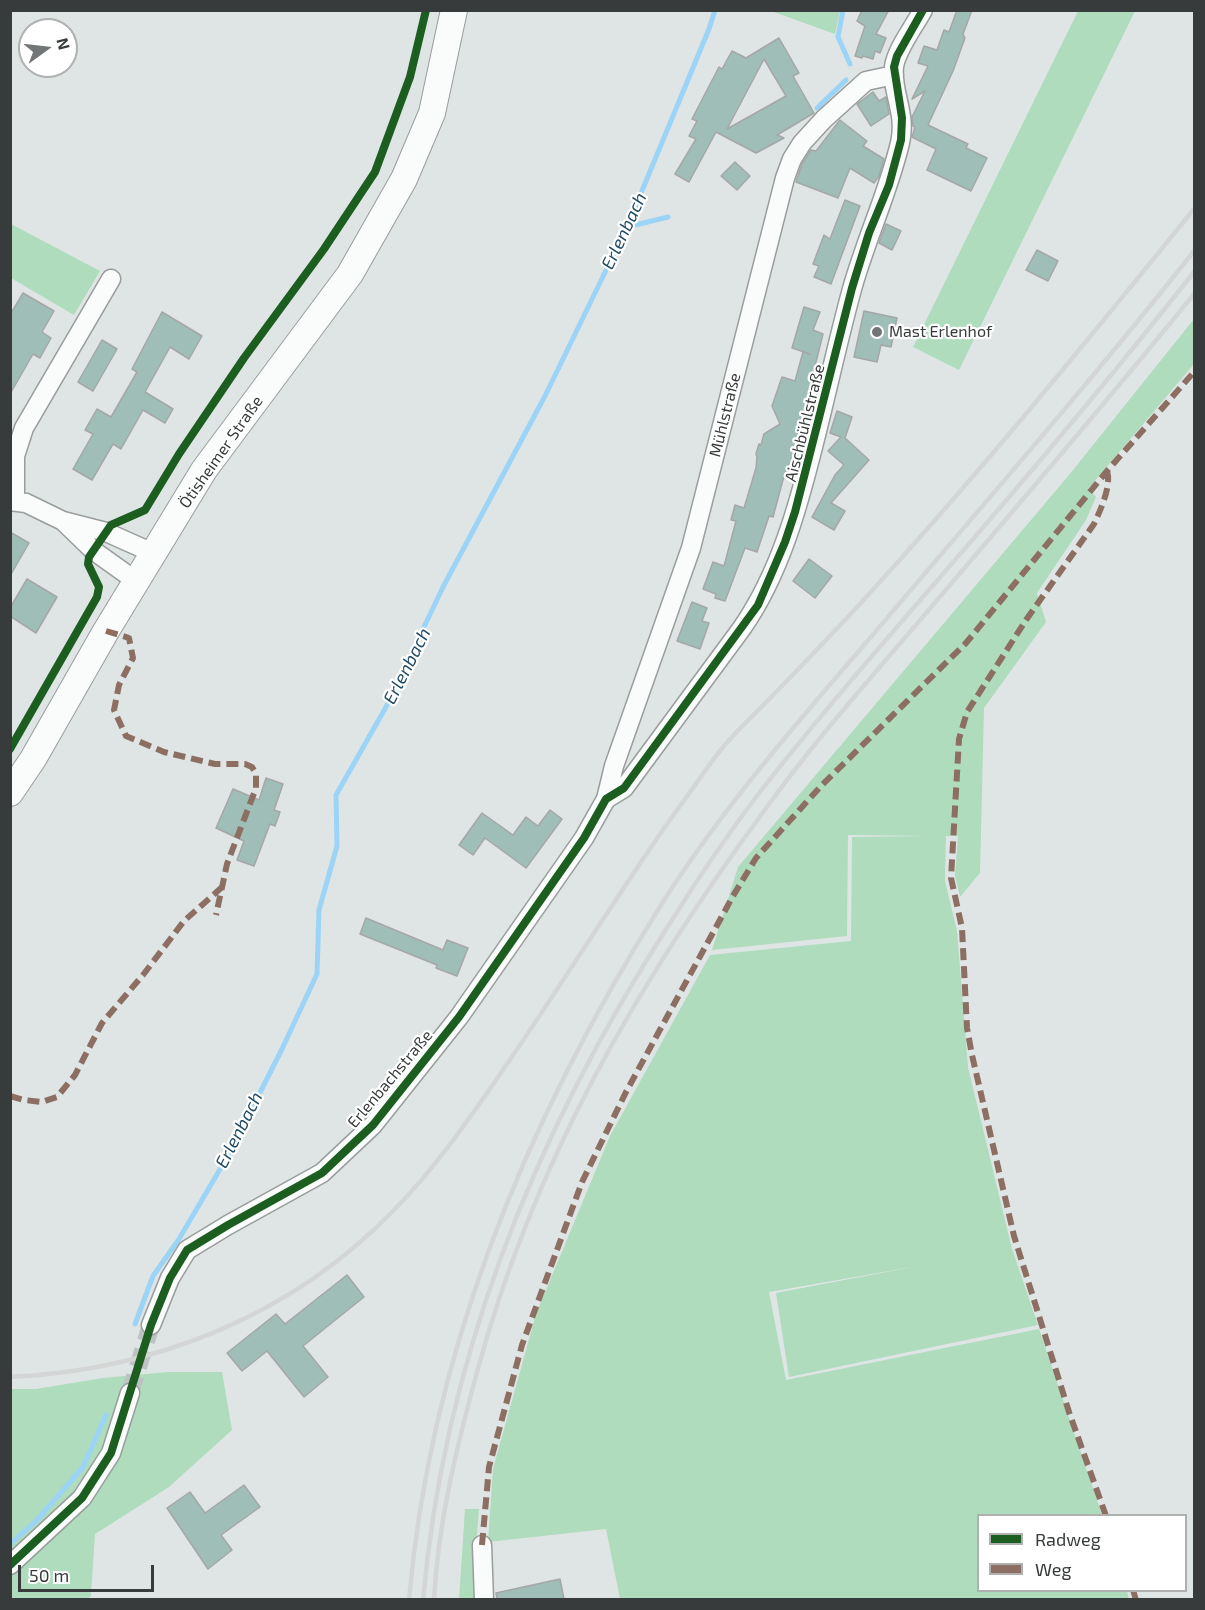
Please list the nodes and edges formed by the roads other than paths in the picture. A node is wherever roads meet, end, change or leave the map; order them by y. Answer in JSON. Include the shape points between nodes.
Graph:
{"nodes":[{"id":1,"x":454,"y":10,"type":"edge"},
{"id":2,"x":923,"y":10,"type":"edge"},
{"id":3,"x":894,"y":75,"type":"junction"},
{"id":4,"x":111,"y":279,"type":"dead end"},
{"id":5,"x":12,"y":467,"type":"edge"},
{"id":6,"x":13,"y":501,"type":"edge"},
{"id":7,"x":63,"y":521,"type":"junction"},
{"id":8,"x":153,"y":553,"type":"junction"},
{"id":9,"x":136,"y":581,"type":"junction"},
{"id":10,"x":10,"y":793,"type":"edge"},
{"id":11,"x":606,"y":799,"type":"junction"},
{"id":12,"x":151,"y":1325,"type":"tunnel mouth"},
{"id":13,"x":130,"y":1393,"type":"tunnel mouth"},
{"id":14,"x":482,"y":1545,"type":"dead end"},
{"id":15,"x":10,"y":1565,"type":"edge"},
{"id":16,"x":484,"y":1599,"type":"edge"}],
"edges":[{"from":1,"to":8,"type":"main road","name":"Ötisheimer Straße","via":[[432,113],[404,178],[350,274],[204,470]]},
{"from":2,"to":3,"type":"street","name":"Aischbühlstraße","via":[[897,56]]},
{"from":3,"to":11,"type":"street","name":"Aischbühlstraße","via":[[902,118],[901,140],[852,288],[804,482],[785,542],[758,605],[742,628],[624,788]]},
{"from":3,"to":11,"type":"street","name":"Mühlstraße","via":[[866,81],[824,118],[792,159],[691,548],[614,766]]},
{"from":4,"to":5,"type":"street","via":[[24,428]]},
{"from":5,"to":6,"type":"street"},
{"from":6,"to":7,"type":"street"},
{"from":7,"to":8,"type":"street","via":[[106,532]]},
{"from":7,"to":9,"type":"street","via":[[94,551]]},
{"from":8,"to":9,"type":"main road","name":"Ötisheimer Straße"},
{"from":9,"to":10,"type":"main road","name":"Ötisheimer Straße"},
{"from":11,"to":12,"type":"street","name":"Erlenbachstraße","via":[[584,838],[459,1017],[373,1125],[322,1173],[187,1250],[170,1278]]},
{"from":13,"to":15,"type":"street","via":[[111,1453],[82,1498]]},
{"from":14,"to":16,"type":"street"}]}
